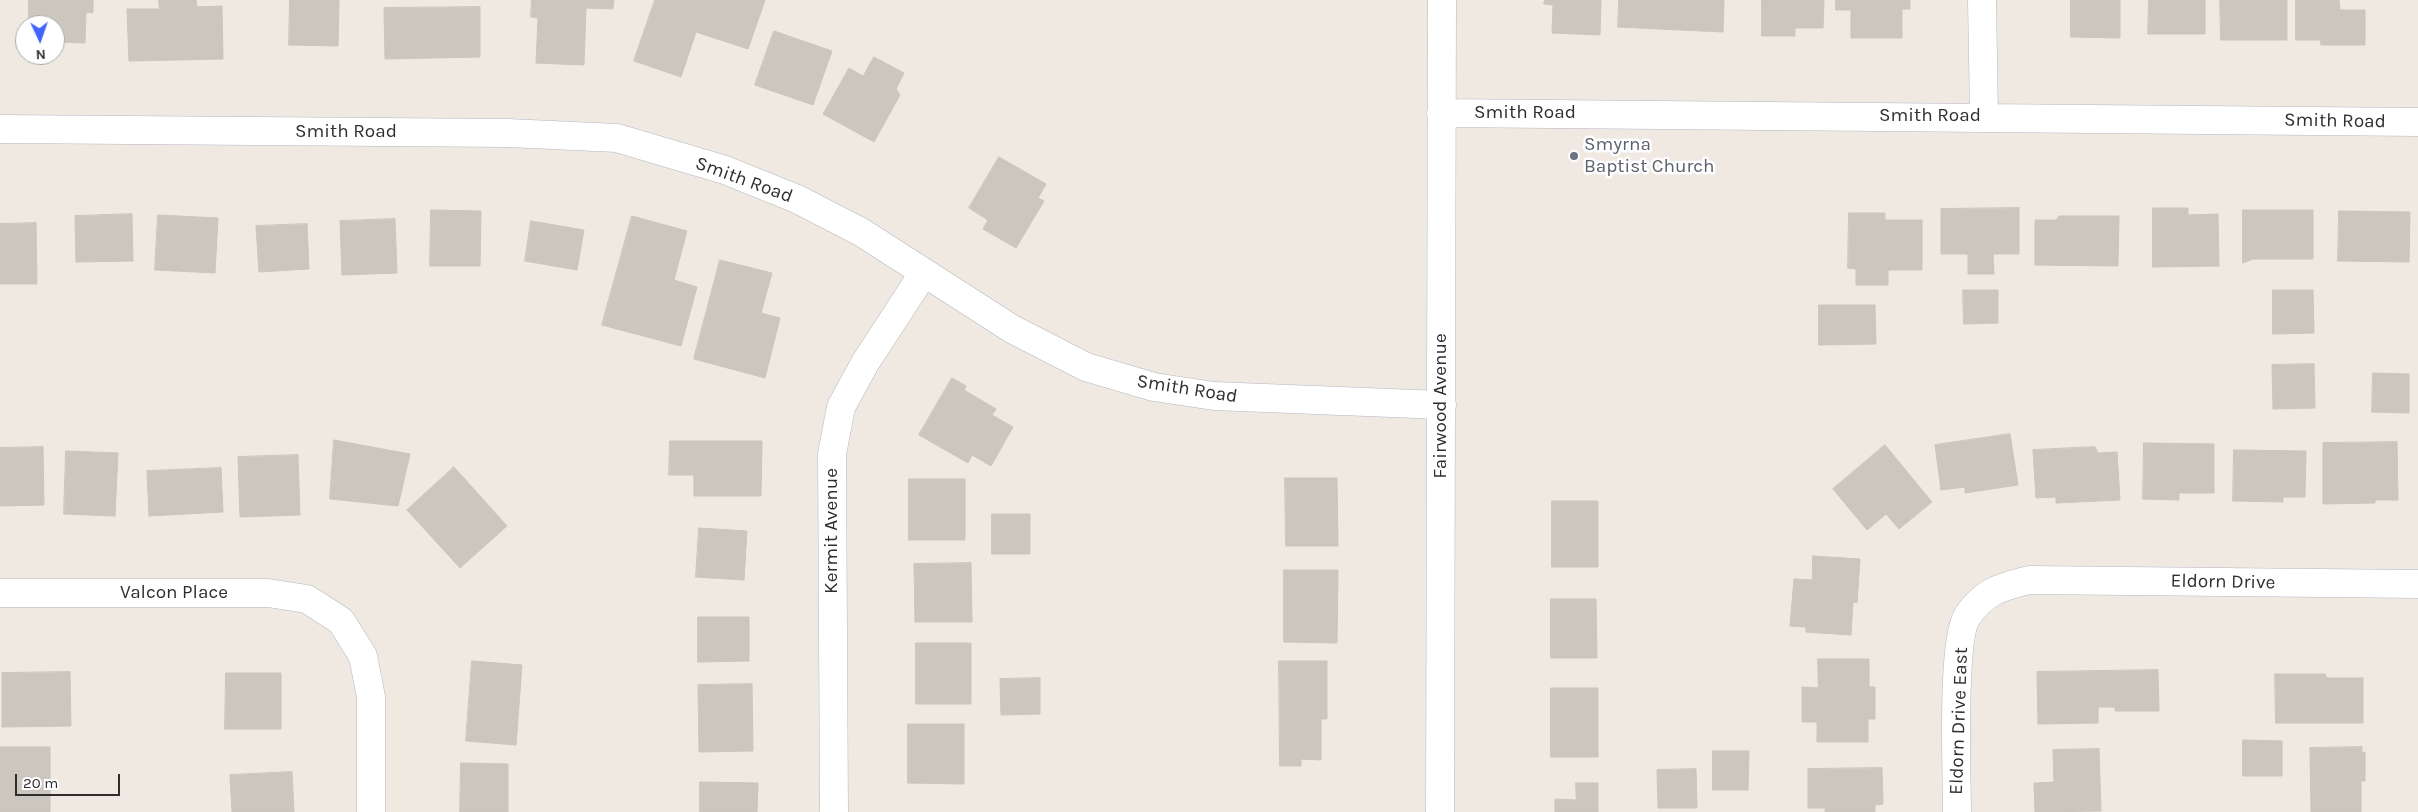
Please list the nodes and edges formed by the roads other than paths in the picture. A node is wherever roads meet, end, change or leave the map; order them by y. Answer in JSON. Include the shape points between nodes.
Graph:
{"nodes":[{"id":1,"x":1442,"y":0,"type":"edge"},
{"id":2,"x":1982,"y":0,"type":"edge"},
{"id":3,"x":1442,"y":113,"type":"junction"},
{"id":4,"x":1984,"y":116,"type":"junction"},
{"id":5,"x":2418,"y":122,"type":"edge"},
{"id":6,"x":0,"y":129,"type":"edge"},
{"id":7,"x":923,"y":274,"type":"junction"},
{"id":8,"x":1442,"y":405,"type":"junction"},
{"id":9,"x":2029,"y":580,"type":"joint"},
{"id":10,"x":2418,"y":584,"type":"edge"},
{"id":11,"x":0,"y":593,"type":"edge"},
{"id":12,"x":371,"y":812,"type":"edge"},
{"id":13,"x":834,"y":812,"type":"edge"},
{"id":14,"x":1440,"y":812,"type":"edge"},
{"id":15,"x":1956,"y":812,"type":"edge"}],
"edges":[{"from":1,"to":3,"type":"street","name":"Fairwood Avenue"},
{"from":2,"to":4,"type":"street"},
{"from":3,"to":4,"type":"street","name":"Smith Road"},
{"from":3,"to":8,"type":"street","name":"Fairwood Avenue"},
{"from":4,"to":5,"type":"street","name":"Smith Road"},
{"from":6,"to":7,"type":"street","name":"Smith Road","via":[[508,133],[617,138],[725,170],[797,199],[861,232]]},
{"from":7,"to":8,"type":"street","name":"Smith Road","via":[[1012,329],[1086,367],[1154,387],[1273,400]]},
{"from":7,"to":13,"type":"street","name":"Kermit Avenue","via":[[865,363],[841,407],[832,454]]},
{"from":8,"to":14,"type":"street","name":"Fairwood Avenue"},
{"from":9,"to":10,"type":"street","name":"Eldorn Drive"},
{"from":9,"to":15,"type":"street","name":"Eldorn Drive East","via":[[1993,590],[1967,616],[1958,652]]},
{"from":11,"to":12,"type":"street","name":"Valcon Place","via":[[268,594],[307,599],[340,621],[363,656],[371,697]]}]}
